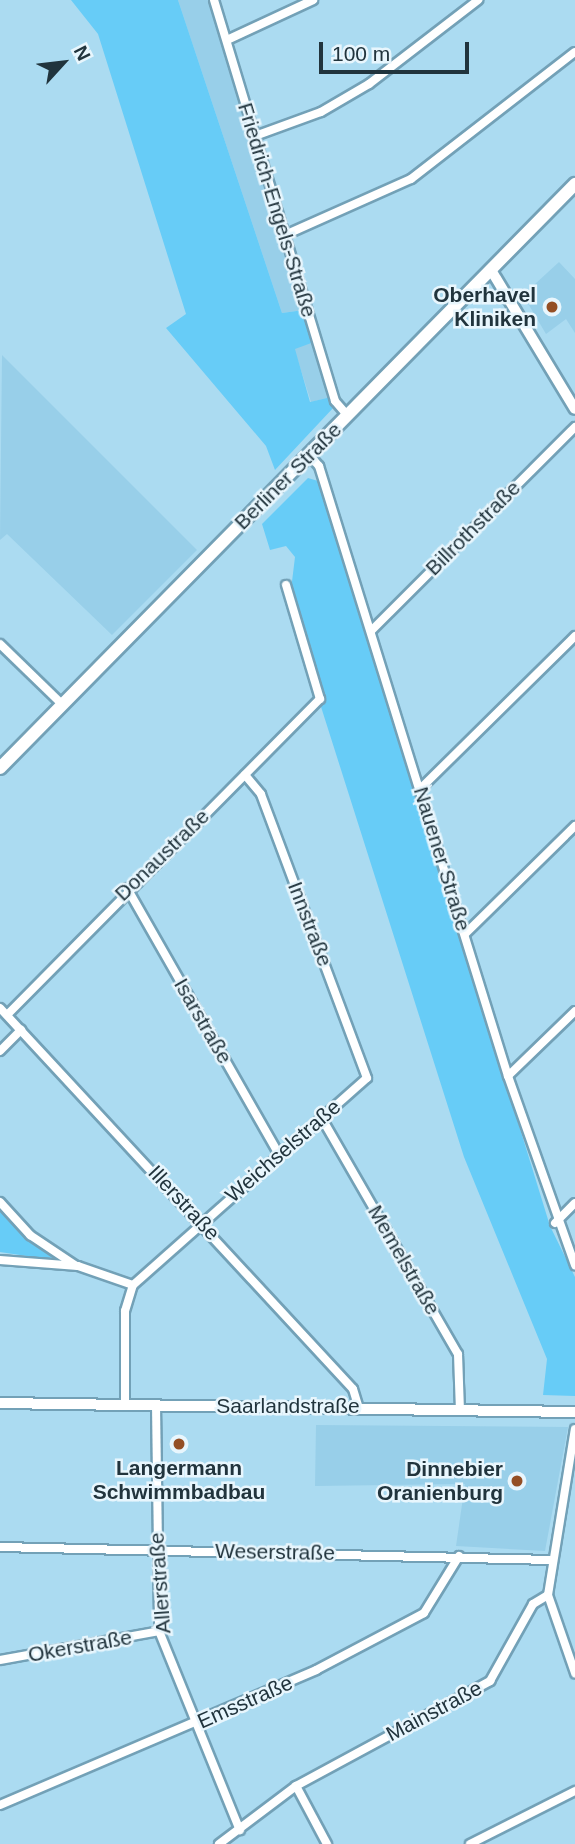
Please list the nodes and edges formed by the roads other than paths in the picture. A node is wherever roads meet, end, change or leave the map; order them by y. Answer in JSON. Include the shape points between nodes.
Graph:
{"nodes":[{"id":1,"x":214,"y":0,"type":"edge"},
{"id":2,"x":313,"y":0,"type":"edge"},
{"id":3,"x":478,"y":0,"type":"edge"},
{"id":4,"x":227,"y":40,"type":"junction"},
{"id":5,"x":575,"y":52,"type":"edge"},
{"id":6,"x":255,"y":136,"type":"junction"},
{"id":7,"x":575,"y":184,"type":"edge"},
{"id":8,"x":285,"y":234,"type":"junction"},
{"id":9,"x":491,"y":270,"type":"junction"},
{"id":10,"x":575,"y":409,"type":"edge"},
{"id":11,"x":348,"y":416,"type":"junction"},
{"id":12,"x":575,"y":427,"type":"edge"},
{"id":13,"x":309,"y":455,"type":"junction"},
{"id":14,"x":286,"y":585,"type":"dead end"},
{"id":15,"x":372,"y":630,"type":"junction"},
{"id":16,"x":575,"y":636,"type":"edge"},
{"id":17,"x":0,"y":645,"type":"edge"},
{"id":18,"x":63,"y":705,"type":"junction"},
{"id":19,"x":0,"y":768,"type":"edge"},
{"id":20,"x":245,"y":775,"type":"junction"},
{"id":21,"x":420,"y":789,"type":"junction"},
{"id":22,"x":575,"y":826,"type":"edge"},
{"id":23,"x":127,"y":888,"type":"junction"},
{"id":24,"x":465,"y":934,"type":"junction"},
{"id":25,"x":0,"y":1008,"type":"edge"},
{"id":26,"x":575,"y":1011,"type":"edge"},
{"id":27,"x":7,"y":1015,"type":"junction"},
{"id":28,"x":21,"y":1030,"type":"junction"},
{"id":29,"x":0,"y":1051,"type":"edge"},
{"id":30,"x":508,"y":1076,"type":"junction"},
{"id":31,"x":367,"y":1078,"type":"joint"},
{"id":32,"x":321,"y":1117,"type":"junction"},
{"id":33,"x":279,"y":1154,"type":"junction"},
{"id":34,"x":0,"y":1202,"type":"edge"},
{"id":35,"x":575,"y":1203,"type":"edge"},
{"id":36,"x":201,"y":1221,"type":"junction"},
{"id":37,"x":555,"y":1223,"type":"junction"},
{"id":38,"x":0,"y":1260,"type":"edge"},
{"id":39,"x":575,"y":1265,"type":"edge"},
{"id":40,"x":78,"y":1266,"type":"junction"},
{"id":41,"x":132,"y":1285,"type":"junction"},
{"id":42,"x":0,"y":1403,"type":"edge"},
{"id":43,"x":125,"y":1404,"type":"junction"},
{"id":44,"x":156,"y":1405,"type":"junction"},
{"id":45,"x":358,"y":1405,"type":"junction"},
{"id":46,"x":460,"y":1410,"type":"junction"},
{"id":47,"x":575,"y":1412,"type":"edge"},
{"id":48,"x":575,"y":1429,"type":"edge"},
{"id":49,"x":0,"y":1547,"type":"edge"},
{"id":50,"x":157,"y":1550,"type":"junction"},
{"id":51,"x":459,"y":1556,"type":"junction"},
{"id":52,"x":550,"y":1560,"type":"junction"},
{"id":53,"x":548,"y":1595,"type":"junction"},
{"id":54,"x":159,"y":1631,"type":"junction"},
{"id":55,"x":0,"y":1660,"type":"edge"},
{"id":56,"x":575,"y":1673,"type":"edge"},
{"id":57,"x":194,"y":1725,"type":"junction"},
{"id":58,"x":296,"y":1786,"type":"junction"},
{"id":59,"x":575,"y":1791,"type":"edge"},
{"id":60,"x":0,"y":1805,"type":"edge"},
{"id":61,"x":240,"y":1830,"type":"junction"},
{"id":62,"x":219,"y":1844,"type":"edge"},
{"id":63,"x":327,"y":1844,"type":"edge"},
{"id":64,"x":470,"y":1844,"type":"edge"}],
"edges":[{"from":1,"to":4,"type":"street","name":"Friedrich-Engels-Straße"},
{"from":2,"to":4,"type":"street"},
{"from":3,"to":6,"type":"street","via":[[369,84],[321,112]]},
{"from":4,"to":6,"type":"street","name":"Friedrich-Engels-Straße"},
{"from":5,"to":8,"type":"street","via":[[411,179]]},
{"from":6,"to":8,"type":"street","name":"Friedrich-Engels-Straße"},
{"from":7,"to":9,"type":"main road","name":"Berliner Straße"},
{"from":8,"to":11,"type":"street","name":"Friedrich-Engels-Straße","via":[[335,401]]},
{"from":9,"to":10,"type":"street"},
{"from":9,"to":11,"type":"main road","name":"Berliner Straße"},
{"from":11,"to":13,"type":"main road","name":"Berliner Straße"},
{"from":12,"to":15,"type":"street","name":"Billrothstraße"},
{"from":13,"to":15,"type":"street","name":"Nauener Straße","via":[[319,466]]},
{"from":13,"to":18,"type":"main road","name":"Berliner Straße"},
{"from":14,"to":20,"type":"street","name":"Donaustraße","via":[[320,699]]},
{"from":15,"to":21,"type":"street","name":"Nauener Straße"},
{"from":16,"to":21,"type":"street"},
{"from":17,"to":18,"type":"street"},
{"from":18,"to":19,"type":"main road","name":"Berliner Straße"},
{"from":20,"to":23,"type":"street","name":"Donaustraße"},
{"from":20,"to":31,"type":"street","name":"Innstraße","via":[[261,794]]},
{"from":21,"to":24,"type":"street","name":"Nauener Straße"},
{"from":22,"to":24,"type":"street"},
{"from":23,"to":27,"type":"street","name":"Donaustraße"},
{"from":23,"to":33,"type":"street","name":"Isarstraße"},
{"from":24,"to":30,"type":"street","name":"Nauener Straße"},
{"from":25,"to":27,"type":"street","name":"Illerstraße"},
{"from":26,"to":30,"type":"street"},
{"from":27,"to":28,"type":"street","name":"Illerstraße"},
{"from":28,"to":29,"type":"street"},
{"from":28,"to":36,"type":"street","name":"Illerstraße"},
{"from":30,"to":37,"type":"street","name":"Nauener Straße"},
{"from":31,"to":32,"type":"street","name":"Weichselstraße"},
{"from":32,"to":33,"type":"street","name":"Weichselstraße"},
{"from":32,"to":46,"type":"street","name":"Memelstraße","via":[[458,1354]]},
{"from":33,"to":36,"type":"street","name":"Weichselstraße"},
{"from":34,"to":40,"type":"street","via":[[30,1235]]},
{"from":35,"to":37,"type":"street"},
{"from":36,"to":41,"type":"street","name":"Weichselstraße"},
{"from":36,"to":45,"type":"street","name":"Illerstraße","via":[[353,1389]]},
{"from":37,"to":39,"type":"street","name":"Nauener Straße"},
{"from":38,"to":40,"type":"street"},
{"from":40,"to":41,"type":"street"},
{"from":41,"to":43,"type":"street","via":[[125,1311]]},
{"from":42,"to":43,"type":"street","name":"Saarlandstraße"},
{"from":43,"to":44,"type":"street","name":"Saarlandstraße"},
{"from":44,"to":45,"type":"street","name":"Saarlandstraße"},
{"from":44,"to":50,"type":"street","name":"Allerstraße"},
{"from":45,"to":46,"type":"street","name":"Saarlandstraße"},
{"from":46,"to":47,"type":"street","name":"Saarlandstraße"},
{"from":48,"to":52,"type":"street"},
{"from":49,"to":50,"type":"street","name":"Weserstraße"},
{"from":50,"to":51,"type":"street","name":"Weserstraße"},
{"from":50,"to":54,"type":"street","name":"Allerstraße"},
{"from":51,"to":52,"type":"street","name":"Weserstraße"},
{"from":51,"to":57,"type":"street","name":"Emsstraße","via":[[424,1613]]},
{"from":52,"to":53,"type":"street"},
{"from":53,"to":56,"type":"street"},
{"from":53,"to":58,"type":"street","name":"Mainstraße","via":[[533,1604],[490,1681]]},
{"from":54,"to":55,"type":"street","name":"Okerstraße"},
{"from":54,"to":57,"type":"street","name":"Allerstraße"},
{"from":57,"to":60,"type":"street","name":"Emsstraße"},
{"from":57,"to":61,"type":"street","name":"Allerstraße"},
{"from":58,"to":61,"type":"street","name":"Mainstraße"},
{"from":58,"to":63,"type":"street"},
{"from":59,"to":64,"type":"street"},
{"from":61,"to":62,"type":"street","name":"Mainstraße"}]}
